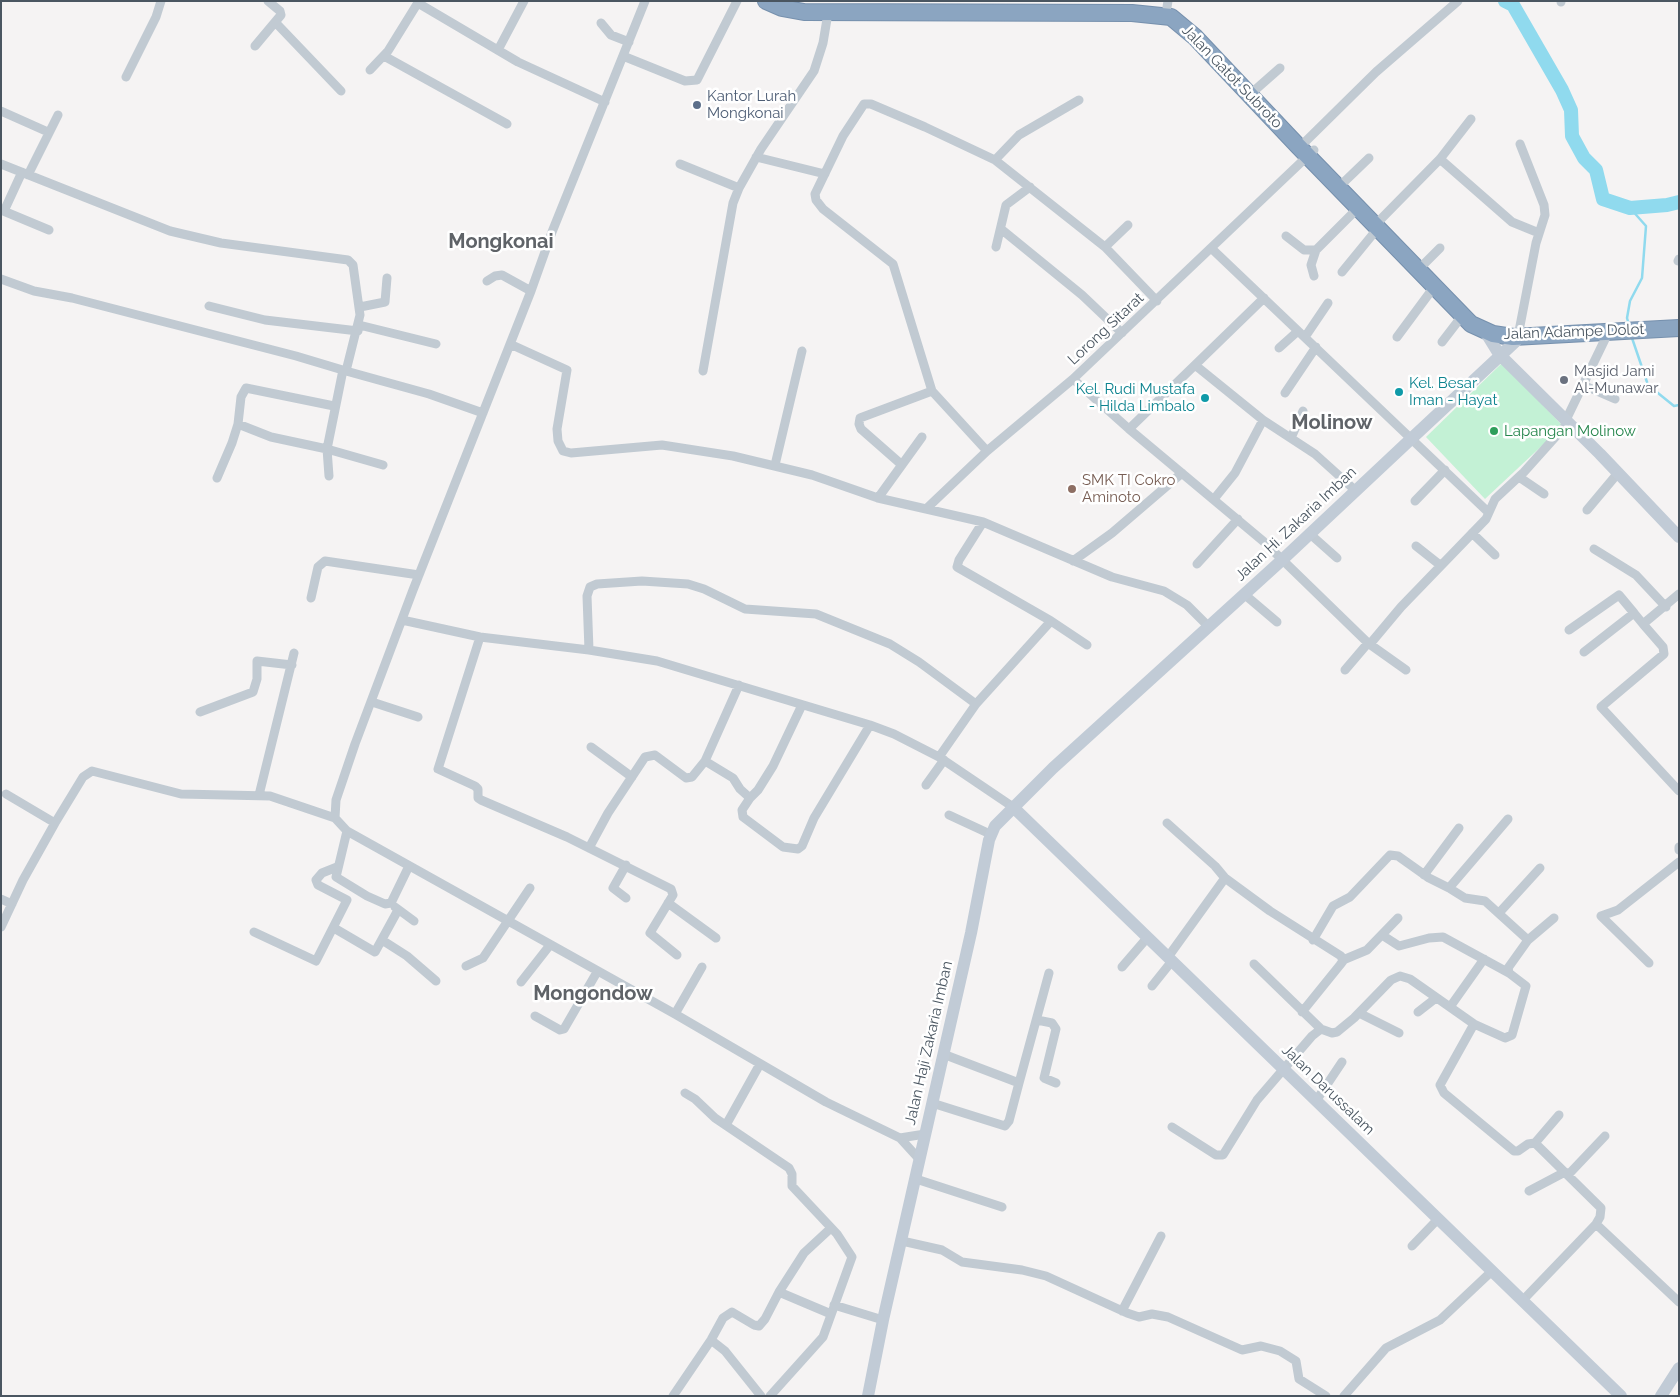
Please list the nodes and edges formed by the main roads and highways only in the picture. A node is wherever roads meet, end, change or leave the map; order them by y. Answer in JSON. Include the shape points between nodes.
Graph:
{"nodes":[{"id":1,"x":766,"y":1,"type":"edge"},
{"id":2,"x":788,"y":1,"type":"edge"},
{"id":3,"x":1056,"y":3,"type":"edge"},
{"id":4,"x":1129,"y":3,"type":"edge"},
{"id":5,"x":1004,"y":4,"type":"edge"},
{"id":6,"x":1168,"y":4,"type":"edge"},
{"id":7,"x":828,"y":6,"type":"edge"},
{"id":8,"x":950,"y":9,"type":"junction"},
{"id":9,"x":1199,"y":36,"type":"junction"},
{"id":10,"x":1309,"y":149,"type":"junction"},
{"id":11,"x":1379,"y":224,"type":"junction"},
{"id":12,"x":1441,"y":291,"type":"junction"},
{"id":13,"x":1474,"y":322,"type":"junction"},
{"id":14,"x":1679,"y":322,"type":"edge"},
{"id":15,"x":1679,"y":328,"type":"edge"},
{"id":16,"x":1624,"y":329,"type":"junction"},
{"id":17,"x":1518,"y":334,"type":"junction"},
{"id":18,"x":1499,"y":354,"type":"junction"},
{"id":19,"x":1679,"y":537,"type":"edge"},
{"id":20,"x":1089,"y":736,"type":"joint"},
{"id":21,"x":1013,"y":807,"type":"junction"},
{"id":22,"x":1679,"y":1368,"type":"edge"},
{"id":23,"x":868,"y":1396,"type":"edge"},
{"id":24,"x":1621,"y":1396,"type":"edge"},
{"id":25,"x":1661,"y":1396,"type":"edge"}],
"edges":[{"from":1,"to":7,"type":"highway","name":"Jalan Gatot Subroto","via":[[791,11]]},
{"from":2,"to":7,"type":"highway","name":"Jalan Gatot Subroto"},
{"from":3,"to":4,"type":"highway","name":"Jalan Gatot Subroto"},
{"from":3,"to":5,"type":"highway","name":"Jalan Gatot Subroto"},
{"from":4,"to":6,"type":"highway","name":"Jalan Gatot Subroto"},
{"from":5,"to":8,"type":"highway","name":"Jalan Gatot Subroto"},
{"from":6,"to":9,"type":"highway","name":"Jalan Gatot Subroto"},
{"from":7,"to":8,"type":"highway","name":"Jalan Gatot Subroto"},
{"from":8,"to":9,"type":"highway","name":"Jalan Gatot Subroto","via":[[1160,14]]},
{"from":9,"to":10,"type":"highway","name":"Jalan Gatot Subroto"},
{"from":9,"to":10,"type":"highway","name":"Jalan Gatot Subroto"},
{"from":10,"to":11,"type":"highway","name":"Jalan Gatot Subroto","via":[[1344,182]]},
{"from":10,"to":11,"type":"highway","name":"Jalan Gatot Subroto","via":[[1358,208]]},
{"from":11,"to":12,"type":"highway","name":"Jalan Gatot Subroto"},
{"from":11,"to":12,"type":"highway","name":"Jalan Gatot Subroto","via":[[1423,265]]},
{"from":12,"to":13,"type":"highway","name":"Jalan Gatot Subroto"},
{"from":13,"to":17,"type":"highway","name":"Jalan Adampe Dolot"},
{"from":13,"to":18,"type":"main road"},
{"from":14,"to":16,"type":"highway","name":"Jalan Adampe Dolot"},
{"from":15,"to":16,"type":"highway","name":"Jalan Adampe Dolot"},
{"from":16,"to":17,"type":"highway","name":"Jalan Adampe Dolot"},
{"from":17,"to":18,"type":"main road","name":"Jalan Hi. Zakaria Imban"},
{"from":18,"to":19,"type":"main road"},
{"from":18,"to":20,"type":"main road","name":"Jalan Hi. Zakaria Imban","via":[[1310,534]]},
{"from":20,"to":21,"type":"main road","name":"Jalan Haji Zakaria Imban"},
{"from":21,"to":23,"type":"main road","name":"Jalan Haji Zakaria Imban","via":[[990,834]]},
{"from":21,"to":24,"type":"main road","name":"Jalan Darussalam"},
{"from":22,"to":25,"type":"main road"}]}
